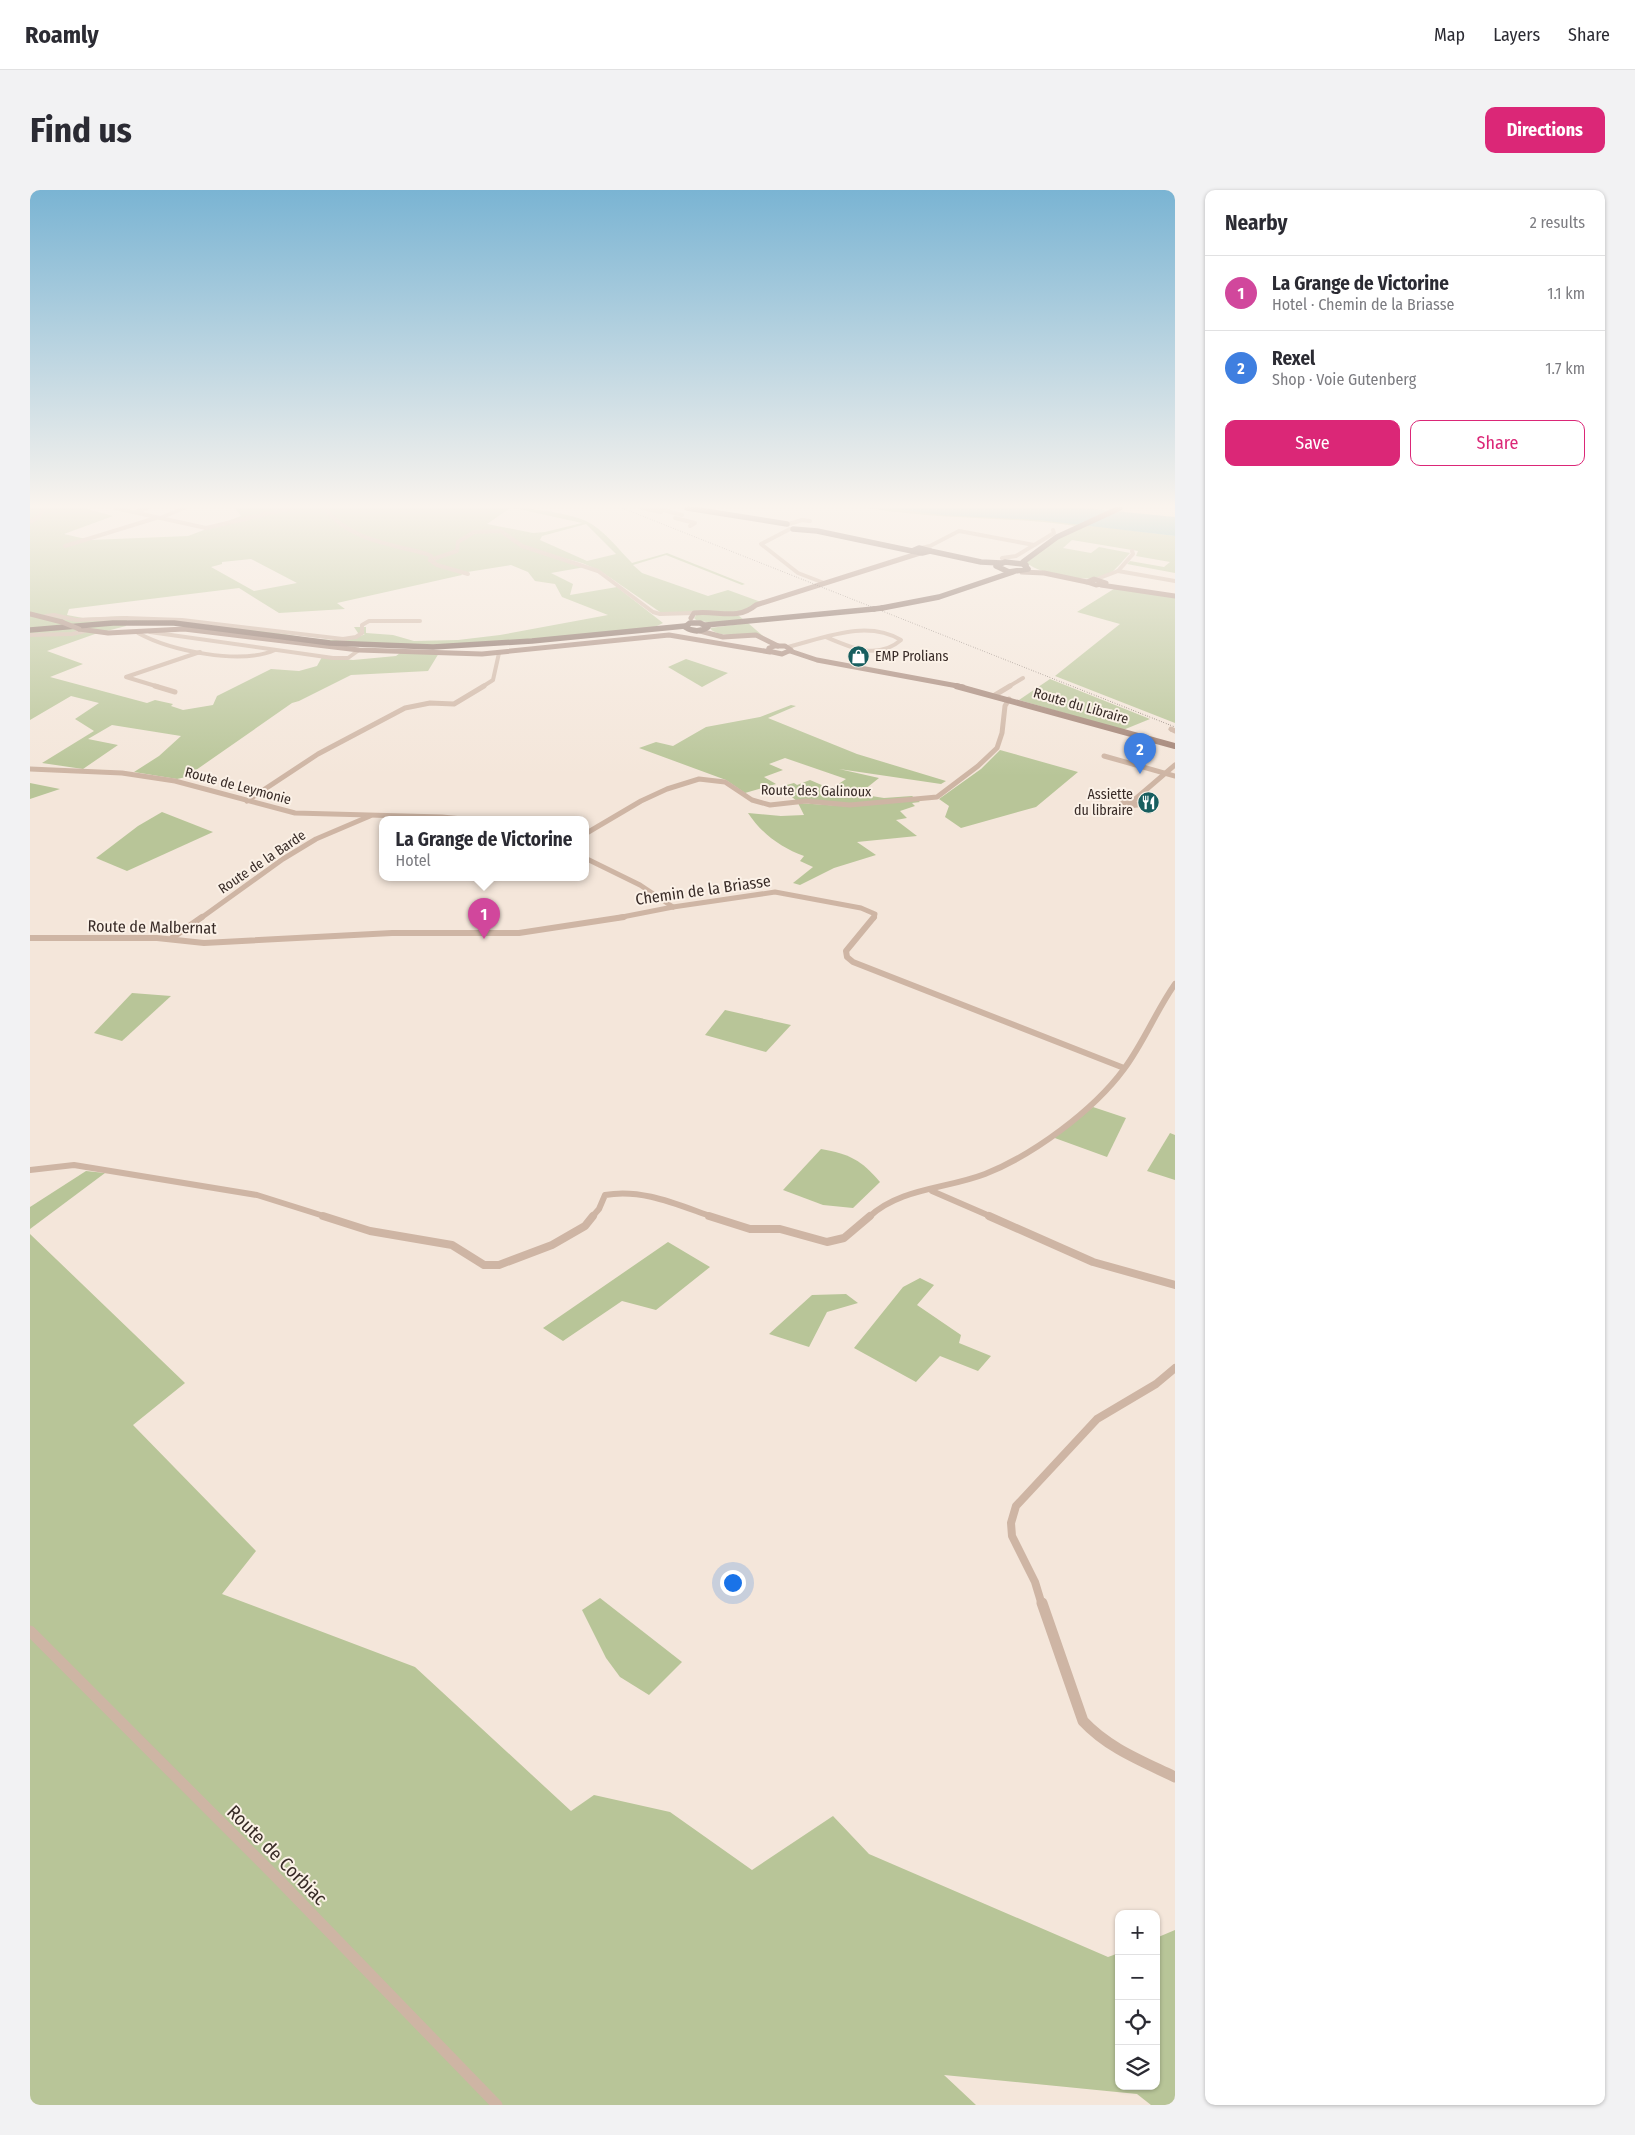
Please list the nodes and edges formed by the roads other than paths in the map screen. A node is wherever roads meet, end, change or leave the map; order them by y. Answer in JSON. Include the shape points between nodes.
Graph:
{"nodes":[{"id":1,"x":634,"y":597,"type":"edge"},
{"id":2,"x":780,"y":597,"type":"edge"},
{"id":3,"x":934,"y":597,"type":"edge"},
{"id":4,"x":694,"y":613,"type":"junction"},
{"id":5,"x":30,"y":614,"type":"edge"},
{"id":6,"x":46,"y":616,"type":"junction"},
{"id":7,"x":420,"y":621,"type":"dead end"},
{"id":8,"x":62,"y":622,"type":"joint"},
{"id":9,"x":690,"y":624,"type":"junction"},
{"id":10,"x":79,"y":629,"type":"joint"},
{"id":11,"x":706,"y":629,"type":"junction"},
{"id":12,"x":30,"y":630,"type":"edge"},
{"id":13,"x":85,"y":631,"type":"junction"},
{"id":14,"x":30,"y":635,"type":"edge"},
{"id":15,"x":826,"y":637,"type":"junction"},
{"id":16,"x":770,"y":647,"type":"junction"},
{"id":17,"x":275,"y":650,"type":"junction"},
{"id":18,"x":360,"y":650,"type":"junction"},
{"id":19,"x":788,"y":651,"type":"junction"},
{"id":20,"x":200,"y":652,"type":"junction"},
{"id":21,"x":500,"y":652,"type":"junction"},
{"id":22,"x":1023,"y":678,"type":"dead end"},
{"id":23,"x":175,"y":692,"type":"dead end"},
{"id":24,"x":995,"y":695,"type":"junction"},
{"id":25,"x":1009,"y":699,"type":"junction"},
{"id":26,"x":1175,"y":746,"type":"edge"},
{"id":27,"x":1104,"y":756,"type":"dead end"},
{"id":28,"x":1175,"y":765,"type":"edge"},
{"id":29,"x":30,"y":768,"type":"edge"},
{"id":30,"x":1165,"y":773,"type":"junction"},
{"id":31,"x":1175,"y":776,"type":"edge"},
{"id":32,"x":247,"y":801,"type":"junction"},
{"id":33,"x":1133,"y":801,"type":"dead end"},
{"id":34,"x":370,"y":816,"type":"junction"},
{"id":35,"x":379,"y":816,"type":"edge"},
{"id":36,"x":589,"y":831,"type":"edge"},
{"id":37,"x":589,"y":860,"type":"edge"},
{"id":38,"x":673,"y":907,"type":"junction"},
{"id":39,"x":30,"y":938,"type":"edge"},
{"id":40,"x":172,"y":938,"type":"junction"},
{"id":41,"x":243,"y":941,"type":"joint"},
{"id":42,"x":1175,"y":984,"type":"edge"},
{"id":43,"x":1124,"y":1068,"type":"junction"},
{"id":44,"x":30,"y":1170,"type":"edge"},
{"id":45,"x":932,"y":1191,"type":"junction"},
{"id":46,"x":1175,"y":1285,"type":"edge"},
{"id":47,"x":1175,"y":1368,"type":"edge"},
{"id":48,"x":30,"y":1631,"type":"edge"},
{"id":49,"x":1175,"y":1777,"type":"edge"},
{"id":50,"x":497,"y":2105,"type":"edge"}],
"edges":[{"from":1,"to":4,"type":"street","via":[[656,613]]},
{"from":2,"to":4,"type":"main road","via":[[756,605],[743,614]]},
{"from":3,"to":11,"type":"main road","bridge":true,"via":[[874,610],[721,624]]},
{"from":4,"to":9,"type":"main road"},
{"from":5,"to":6,"type":"main road"},
{"from":6,"to":7,"type":"street","via":[[76,620],[182,620],[343,639],[360,635],[362,625],[369,621]]},
{"from":6,"to":8,"type":"main road"},
{"from":8,"to":10,"type":"main road","bridge":true},
{"from":9,"to":11,"type":"main road"},
{"from":9,"to":11,"type":"main road"},
{"from":9,"to":12,"type":"main road","via":[[646,631],[493,644],[411,647],[330,643],[174,623],[113,622]]},
{"from":10,"to":13,"type":"main road"},
{"from":11,"to":16,"type":"main road","via":[[723,637],[756,635]]},
{"from":13,"to":14,"type":"street"},
{"from":13,"to":18,"type":"main road","via":[[184,629]]},
{"from":15,"to":15,"type":"street","via":[[872,629],[901,640],[890,648],[866,651]]},
{"from":15,"to":19,"type":"street"},
{"from":16,"to":19,"type":"main road"},
{"from":16,"to":19,"type":"main road","via":[[778,646]]},
{"from":16,"to":21,"type":"main road","via":[[754,649],[661,635]]},
{"from":17,"to":18,"type":"street","via":[[348,658]]},
{"from":17,"to":20,"type":"street","via":[[270,655],[256,656]]},
{"from":17,"to":20,"type":"street","via":[[154,632],[138,633]]},
{"from":18,"to":21,"type":"main road"},
{"from":19,"to":24,"type":"main road","name":"Route du Libraire"},
{"from":20,"to":23,"type":"street","via":[[126,677]]},
{"from":21,"to":32,"type":"street","via":[[493,680],[460,702],[405,708],[318,754]]},
{"from":22,"to":24,"type":"street"},
{"from":24,"to":25,"type":"main road","name":"Route du Libraire"},
{"from":25,"to":26,"type":"main road","name":"Route du Libraire"},
{"from":25,"to":36,"type":"street","name":"Route des Galinoux","via":[[998,748],[937,798],[850,805],[806,801],[770,804],[752,800],[718,779],[699,780],[667,789]]},
{"from":27,"to":30,"type":"street"},
{"from":28,"to":30,"type":"street"},
{"from":29,"to":32,"type":"street","name":"Route de Leymonie","via":[[145,776],[176,781]]},
{"from":30,"to":31,"type":"street"},
{"from":30,"to":33,"type":"street"},
{"from":32,"to":34,"type":"street","name":"Route de Leymonie","via":[[295,813]]},
{"from":34,"to":35,"type":"street","name":"Route de Leymonie"},
{"from":34,"to":40,"type":"street","name":"Route de la Barde","via":[[316,839],[283,859]]},
{"from":37,"to":38,"type":"street"},
{"from":38,"to":41,"type":"street","name":"Chemin de la Briasse","via":[[589,924],[519,933],[392,932]]},
{"from":38,"to":43,"type":"street","name":"Chemin de la Briasse","via":[[775,892],[871,912],[875,914],[874,918],[846,951],[853,962]]},
{"from":39,"to":40,"type":"street","name":"Route de Malbernat"},
{"from":40,"to":41,"type":"street","name":"Route de Malbernat","via":[[204,943]]},
{"from":42,"to":43,"type":"street"},
{"from":43,"to":45,"type":"street","via":[[1081,1111],[1019,1156],[986,1173]]},
{"from":44,"to":45,"type":"street","via":[[74,1165],[256,1195],[370,1231],[452,1245],[484,1265],[499,1265],[552,1245],[585,1226],[599,1209],[605,1195],[620,1191],[666,1202],[751,1230],[783,1229],[823,1243],[836,1243],[890,1200]]},
{"from":45,"to":46,"type":"street","via":[[1093,1262]]},
{"from":47,"to":49,"type":"street","via":[[1156,1384],[1097,1419],[1025,1494],[1016,1506],[1011,1523],[1012,1536],[1035,1582],[1083,1721],[1097,1736]]},
{"from":48,"to":50,"type":"street","name":"Route de Corbiac","via":[[271,1872]]}]}
